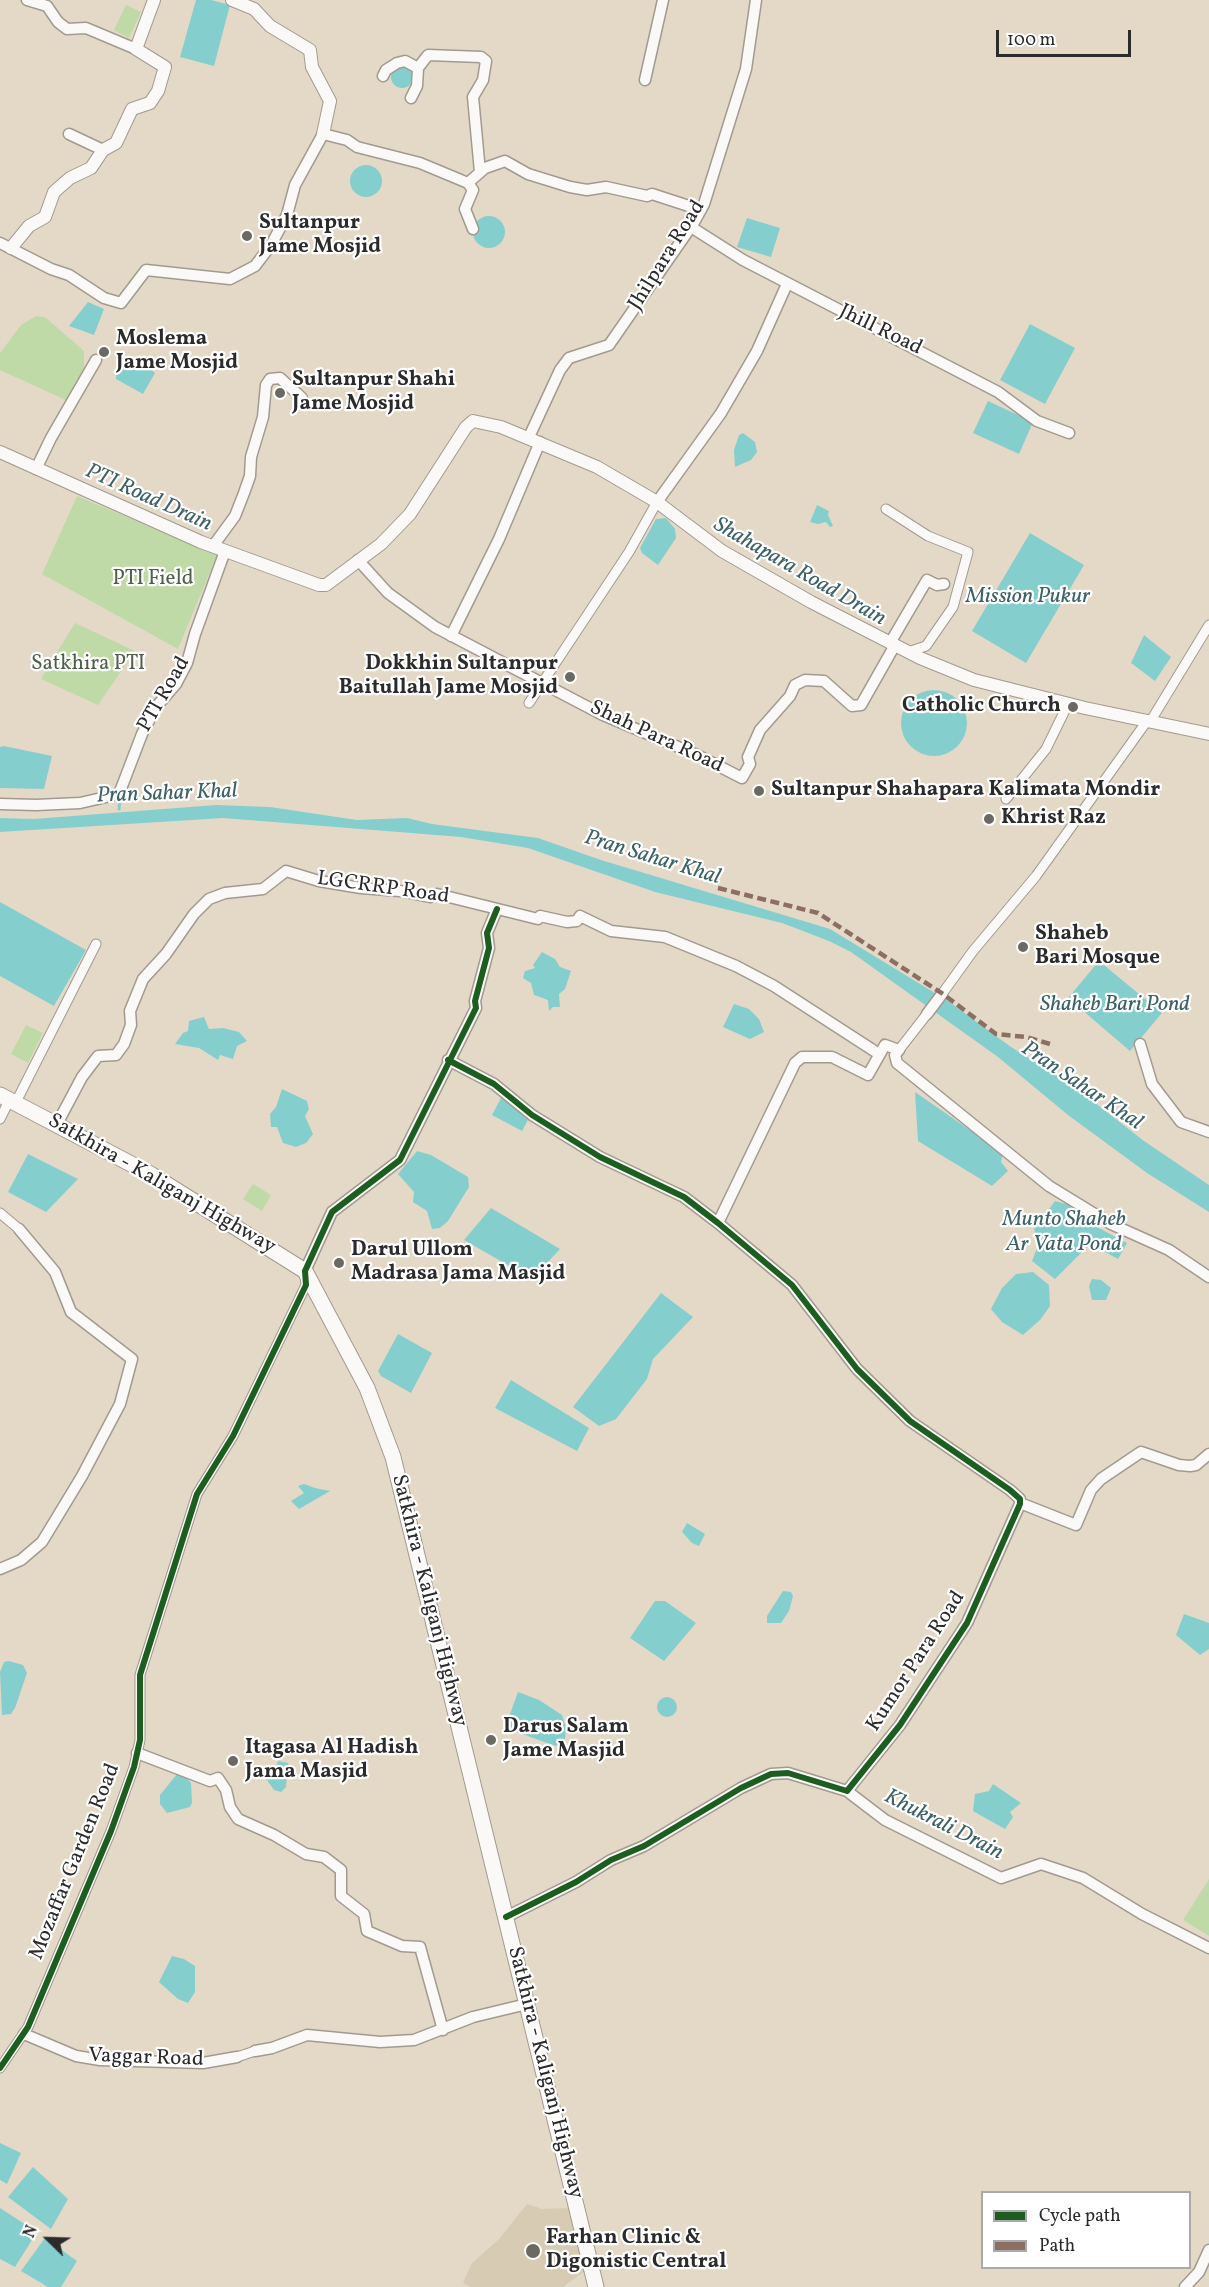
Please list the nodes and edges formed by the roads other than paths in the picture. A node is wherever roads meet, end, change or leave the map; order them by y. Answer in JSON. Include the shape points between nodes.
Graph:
{"nodes":[{"id":1,"x":27,"y":0,"type":"edge"},
{"id":2,"x":154,"y":0,"type":"edge"},
{"id":3,"x":232,"y":0,"type":"edge"},
{"id":4,"x":663,"y":0,"type":"edge"},
{"id":5,"x":756,"y":0,"type":"edge"},
{"id":6,"x":136,"y":49,"type":"junction"},
{"id":7,"x":418,"y":68,"type":"junction"},
{"id":8,"x":383,"y":76,"type":"dead end"},
{"id":9,"x":645,"y":80,"type":"dead end"},
{"id":10,"x":411,"y":98,"type":"dead end"},
{"id":11,"x":69,"y":134,"type":"dead end"},
{"id":12,"x":323,"y":134,"type":"junction"},
{"id":13,"x":103,"y":150,"type":"junction"},
{"id":14,"x":506,"y":159,"type":"dead end"},
{"id":15,"x":480,"y":172,"type":"junction"},
{"id":16,"x":468,"y":183,"type":"junction"},
{"id":17,"x":572,"y":183,"type":"dead end"},
{"id":18,"x":701,"y":210,"type":"junction"},
{"id":19,"x":691,"y":227,"type":"junction"},
{"id":20,"x":473,"y":229,"type":"dead end"},
{"id":21,"x":6,"y":245,"type":"edge"},
{"id":22,"x":787,"y":284,"type":"junction"},
{"id":23,"x":96,"y":360,"type":"dead end"},
{"id":24,"x":302,"y":398,"type":"dead end"},
{"id":25,"x":1069,"y":433,"type":"dead end"},
{"id":26,"x":534,"y":439,"type":"junction"},
{"id":27,"x":0,"y":452,"type":"edge"},
{"id":28,"x":36,"y":469,"type":"junction"},
{"id":29,"x":657,"y":502,"type":"junction"},
{"id":30,"x":886,"y":509,"type":"dead end"},
{"id":31,"x":213,"y":546,"type":"junction"},
{"id":32,"x":225,"y":551,"type":"junction"},
{"id":33,"x":358,"y":560,"type":"junction"},
{"id":34,"x":944,"y":584,"type":"dead end"},
{"id":35,"x":1209,"y":625,"type":"edge"},
{"id":36,"x":452,"y":636,"type":"junction"},
{"id":37,"x":892,"y":644,"type":"junction"},
{"id":38,"x":908,"y":652,"type":"junction"},
{"id":39,"x":543,"y":682,"type":"junction"},
{"id":40,"x":529,"y":703,"type":"dead end"},
{"id":41,"x":1068,"y":704,"type":"junction"},
{"id":42,"x":1149,"y":721,"type":"junction"},
{"id":43,"x":1209,"y":734,"type":"edge"},
{"id":44,"x":1006,"y":799,"type":"dead end"},
{"id":45,"x":0,"y":804,"type":"edge"},
{"id":46,"x":497,"y":909,"type":"junction"},
{"id":47,"x":96,"y":944,"type":"dead end"},
{"id":48,"x":942,"y":994,"type":"joint"},
{"id":49,"x":927,"y":1014,"type":"joint"},
{"id":50,"x":1140,"y":1044,"type":"dead end"},
{"id":51,"x":899,"y":1050,"type":"junction"},
{"id":52,"x":879,"y":1054,"type":"junction"},
{"id":53,"x":448,"y":1060,"type":"junction"},
{"id":54,"x":9,"y":1098,"type":"edge"},
{"id":55,"x":0,"y":1119,"type":"edge"},
{"id":56,"x":57,"y":1124,"type":"junction"},
{"id":57,"x":1209,"y":1132,"type":"edge"},
{"id":58,"x":0,"y":1214,"type":"edge"},
{"id":59,"x":718,"y":1223,"type":"junction"},
{"id":60,"x":19,"y":1229,"type":"joint"},
{"id":61,"x":305,"y":1270,"type":"junction"},
{"id":62,"x":1209,"y":1277,"type":"edge"},
{"id":63,"x":1209,"y":1454,"type":"edge"},
{"id":64,"x":1020,"y":1503,"type":"junction"},
{"id":65,"x":0,"y":1569,"type":"edge"},
{"id":66,"x":137,"y":1753,"type":"junction"},
{"id":67,"x":847,"y":1791,"type":"junction"},
{"id":68,"x":506,"y":1917,"type":"junction"},
{"id":69,"x":1209,"y":1948,"type":"edge"},
{"id":70,"x":527,"y":2004,"type":"junction"},
{"id":71,"x":442,"y":2030,"type":"junction"},
{"id":72,"x":24,"y":2034,"type":"junction"},
{"id":73,"x":255,"y":2051,"type":"joint"},
{"id":74,"x":237,"y":2057,"type":"joint"},
{"id":75,"x":0,"y":2068,"type":"edge"},
{"id":76,"x":1209,"y":2250,"type":"edge"},
{"id":77,"x":596,"y":2287,"type":"edge"},
{"id":78,"x":1185,"y":2287,"type":"edge"}],
"edges":[{"from":1,"to":6,"type":"street","via":[[47,6],[67,29],[86,28]]},
{"from":2,"to":6,"type":"main road"},
{"from":3,"to":12,"type":"main road","via":[[254,9],[270,26],[310,50],[312,67],[330,101]]},
{"from":4,"to":9,"type":"street"},
{"from":5,"to":18,"type":"street","name":"Jhilpara Road","via":[[746,69]]},
{"from":6,"to":13,"type":"main road","via":[[165,67],[158,91],[150,104],[132,109],[116,143]]},
{"from":7,"to":8,"type":"street","via":[[397,63]]},
{"from":7,"to":10,"type":"street","via":[[417,86]]},
{"from":7,"to":15,"type":"street","via":[[428,56],[482,57],[486,61],[483,80],[473,97]]},
{"from":11,"to":13,"type":"street"},
{"from":12,"to":16,"type":"street","via":[[420,163]]},
{"from":12,"to":21,"type":"street","via":[[295,185],[287,215],[271,245],[255,266],[230,279],[146,270],[121,303],[104,298],[69,275]]},
{"from":13,"to":21,"type":"main road","via":[[91,168],[70,178],[54,192],[45,217]]},
{"from":14,"to":17,"type":"street","via":[[528,171]]},
{"from":15,"to":16,"type":"street"},
{"from":15,"to":18,"type":"street","via":[[505,161],[528,174],[570,187],[606,187],[652,194]]},
{"from":16,"to":20,"type":"street","via":[[473,190],[465,209]]},
{"from":18,"to":19,"type":"street","name":"Jhilpara Road"},
{"from":19,"to":22,"type":"street","name":"Jhill Road"},
{"from":19,"to":26,"type":"street","name":"Jhilpara Road","via":[[609,345],[569,358],[560,370]]},
{"from":22,"to":25,"type":"street","name":"Jhill Road","via":[[998,392],[1037,421]]},
{"from":22,"to":29,"type":"street","via":[[757,351],[721,413]]},
{"from":23,"to":28,"type":"street"},
{"from":24,"to":31,"type":"street","via":[[280,378],[266,385],[264,417],[251,457],[250,476],[235,516]]},
{"from":26,"to":29,"type":"main road","via":[[597,467]]},
{"from":26,"to":33,"type":"main road","via":[[473,421],[410,514],[381,544]]},
{"from":26,"to":36,"type":"street","name":"Jhilpara Road","via":[[499,538]]},
{"from":27,"to":28,"type":"main road"},
{"from":28,"to":31,"type":"main road"},
{"from":29,"to":37,"type":"main road","via":[[722,551]]},
{"from":29,"to":39,"type":"street","via":[[629,552]]},
{"from":30,"to":38,"type":"street","via":[[928,536],[968,552],[952,606],[926,646]]},
{"from":31,"to":32,"type":"main road"},
{"from":32,"to":33,"type":"main road","via":[[319,585],[326,585]]},
{"from":32,"to":45,"type":"street","name":"PTI Road","via":[[187,663],[176,684],[156,707],[119,794],[81,802]]},
{"from":33,"to":36,"type":"street","name":"Shah Para Road","via":[[388,593]]},
{"from":34,"to":37,"type":"street","via":[[927,580]]},
{"from":35,"to":42,"type":"street"},
{"from":36,"to":39,"type":"street","name":"Shah Para Road"},
{"from":37,"to":38,"type":"main road"},
{"from":37,"to":39,"type":"street","name":"Shah Para Road","via":[[861,705],[852,706],[824,681],[806,680],[795,685],[760,730],[742,778],[697,754],[603,715]]},
{"from":38,"to":41,"type":"main road","via":[[975,680]]},
{"from":39,"to":40,"type":"street"},
{"from":41,"to":42,"type":"main road"},
{"from":41,"to":44,"type":"street","via":[[1046,749]]},
{"from":42,"to":43,"type":"main road"},
{"from":42,"to":48,"type":"street","via":[[1036,876]]},
{"from":46,"to":52,"type":"street","name":"LGCRRP Road","via":[[567,922],[577,921],[580,916],[611,931],[665,937],[774,986]]},
{"from":46,"to":53,"type":"street","via":[[487,933],[489,948],[476,1008]]},
{"from":46,"to":56,"type":"street","name":"LGCRRP Road","via":[[437,894],[430,897],[319,881],[286,871],[263,889],[209,899],[143,979],[130,1011],[131,1025],[124,1044],[116,1055],[98,1056]]},
{"from":47,"to":54,"type":"street"},
{"from":48,"to":49,"type":"street"},
{"from":49,"to":51,"type":"street"},
{"from":50,"to":57,"type":"street","via":[[1152,1084],[1181,1122]]},
{"from":51,"to":52,"type":"street","via":[[885,1045]]},
{"from":51,"to":62,"type":"street","via":[[895,1055],[897,1063],[1049,1186],[1111,1224],[1169,1250]]},
{"from":52,"to":59,"type":"street","via":[[868,1075],[832,1057],[802,1057],[795,1063]]},
{"from":53,"to":59,"type":"street","via":[[494,1084],[532,1115],[600,1157],[684,1197]]},
{"from":53,"to":61,"type":"street","via":[[400,1160],[332,1212]]},
{"from":54,"to":55,"type":"street"},
{"from":54,"to":56,"type":"highway","name":"Satkhira - Kaliganj Highway"},
{"from":56,"to":61,"type":"highway","name":"Satkhira - Kaliganj Highway","via":[[191,1198]]},
{"from":58,"to":60,"type":"street"},
{"from":59,"to":64,"type":"street","via":[[792,1285],[857,1370],[910,1421],[1010,1490]]},
{"from":60,"to":65,"type":"street","via":[[55,1272],[71,1312],[132,1359],[120,1404],[42,1542],[21,1560]]},
{"from":61,"to":66,"type":"street","name":"Mozaffar Garden Road","via":[[306,1284],[233,1436],[197,1494],[140,1675]]},
{"from":61,"to":68,"type":"highway","name":"Satkhira - Kaliganj Highway","via":[[367,1388],[393,1458]]},
{"from":63,"to":64,"type":"street","via":[[1190,1466],[1141,1452],[1091,1490],[1076,1525]]},
{"from":64,"to":67,"type":"street","name":"Kumor Para Road","via":[[967,1623],[900,1725]]},
{"from":66,"to":71,"type":"street","via":[[210,1781],[218,1778],[238,1819],[306,1854],[324,1857],[341,1870],[341,1896],[364,1914],[367,1931],[402,1946],[420,1947]]},
{"from":66,"to":72,"type":"street","name":"Mozaffar Garden Road","via":[[111,1831]]},
{"from":67,"to":68,"type":"street","via":[[788,1773],[771,1774],[644,1846]]},
{"from":67,"to":69,"type":"street","via":[[885,1820],[1001,1878],[1041,1864],[1083,1878]]},
{"from":68,"to":70,"type":"highway","name":"Satkhira - Kaliganj Highway"},
{"from":70,"to":71,"type":"street","name":"Vaggar Road","via":[[473,2017]]},
{"from":70,"to":77,"type":"highway","name":"Satkhira - Kaliganj Highway"},
{"from":71,"to":73,"type":"street","name":"Vaggar Road","via":[[414,2040],[380,2042],[307,2036]]},
{"from":72,"to":74,"type":"street","name":"Vaggar Road","via":[[76,2056],[100,2060],[203,2063]]},
{"from":72,"to":75,"type":"street","name":"Mozaffar Garden Road"},
{"from":73,"to":74,"type":"street","name":"Vaggar Road"},
{"from":76,"to":78,"type":"street","via":[[1199,2272]]}]}
